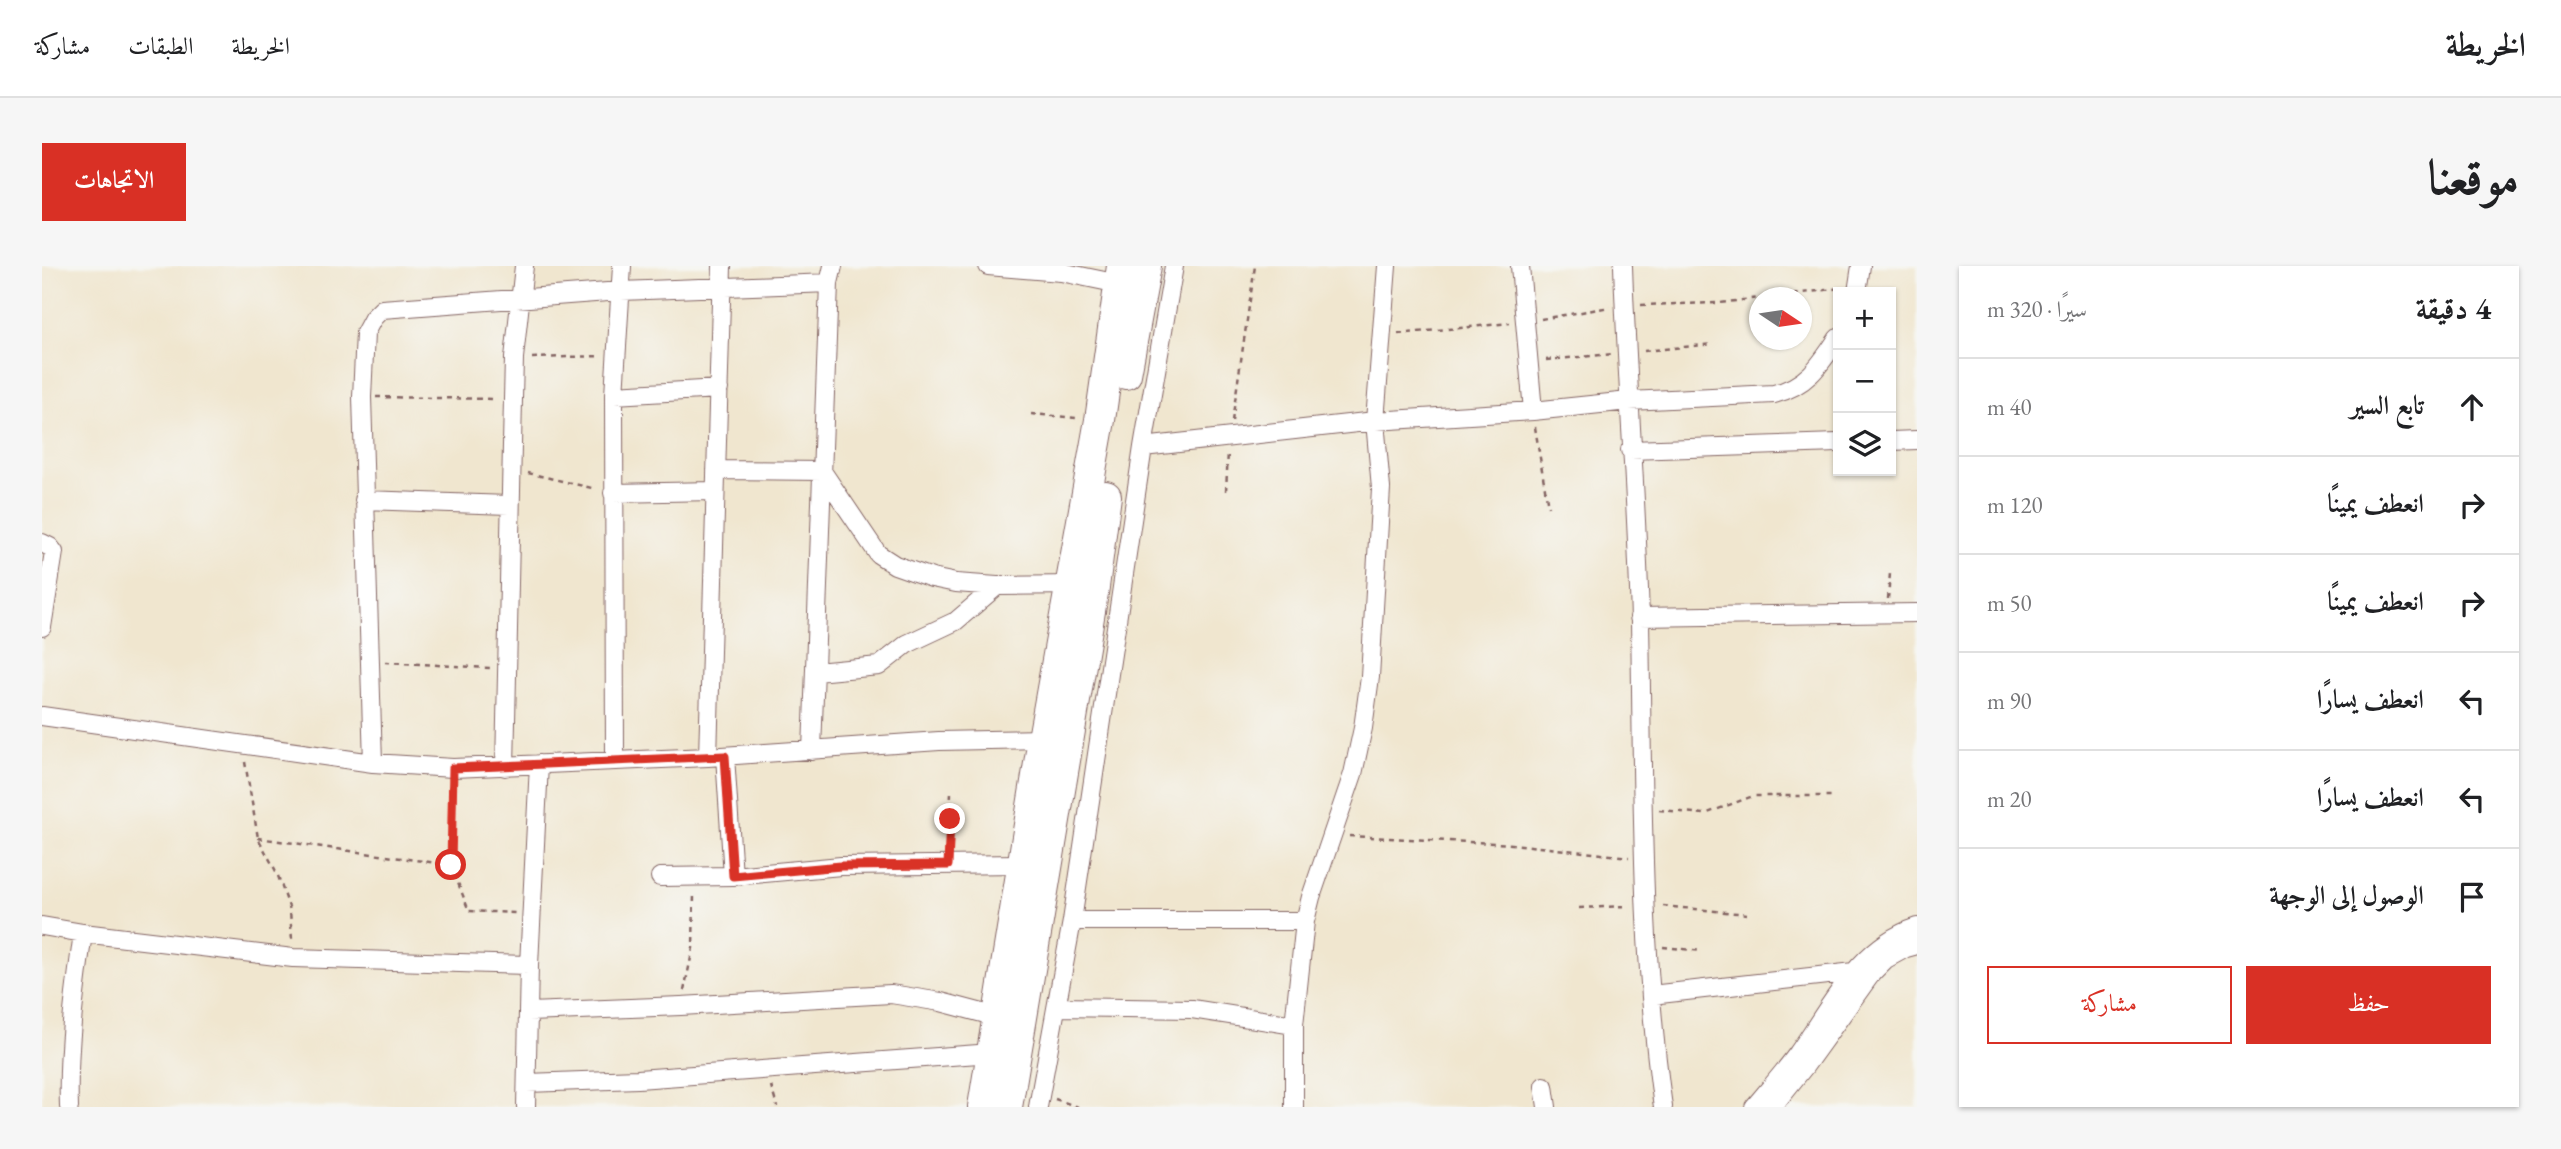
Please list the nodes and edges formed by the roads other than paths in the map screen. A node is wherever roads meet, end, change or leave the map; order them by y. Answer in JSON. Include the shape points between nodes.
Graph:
{"nodes":[{"id":1,"x":524,"y":266,"type":"edge"},
{"id":2,"x":622,"y":266,"type":"edge"},
{"id":3,"x":722,"y":266,"type":"edge"},
{"id":4,"x":988,"y":266,"type":"edge"},
{"id":5,"x":1146,"y":266,"type":"edge"},
{"id":6,"x":1174,"y":266,"type":"edge"},
{"id":7,"x":1387,"y":266,"type":"edge"},
{"id":8,"x":1520,"y":266,"type":"edge"},
{"id":9,"x":1623,"y":266,"type":"edge"},
{"id":10,"x":1861,"y":267,"type":"edge"},
{"id":11,"x":831,"y":274,"type":"edge"},
{"id":12,"x":1121,"y":275,"type":"edge"},
{"id":13,"x":721,"y":286,"type":"junction"},
{"id":14,"x":1858,"y":287,"type":"edge"},
{"id":15,"x":621,"y":291,"type":"junction"},
{"id":16,"x":522,"y":298,"type":"junction"},
{"id":17,"x":1833,"y":345,"type":"edge"},
{"id":18,"x":719,"y":389,"type":"junction"},
{"id":19,"x":614,"y":395,"type":"junction"},
{"id":20,"x":1629,"y":401,"type":"junction"},
{"id":21,"x":1533,"y":411,"type":"junction"},
{"id":22,"x":1375,"y":421,"type":"junction"},
{"id":23,"x":1917,"y":440,"type":"edge"},
{"id":24,"x":1896,"y":441,"type":"edge"},
{"id":25,"x":1833,"y":443,"type":"edge"},
{"id":26,"x":1143,"y":447,"type":"junction"},
{"id":27,"x":1630,"y":450,"type":"junction"},
{"id":28,"x":716,"y":470,"type":"junction"},
{"id":29,"x":822,"y":471,"type":"junction"},
{"id":30,"x":715,"y":491,"type":"junction"},
{"id":31,"x":613,"y":493,"type":"junction"},
{"id":32,"x":365,"y":500,"type":"junction"},
{"id":33,"x":509,"y":505,"type":"junction"},
{"id":34,"x":42,"y":543,"type":"edge"},
{"id":35,"x":997,"y":586,"type":"junction"},
{"id":36,"x":1082,"y":586,"type":"junction"},
{"id":37,"x":1917,"y":613,"type":"edge"},
{"id":38,"x":1639,"y":617,"type":"junction"},
{"id":39,"x":42,"y":627,"type":"edge"},
{"id":40,"x":816,"y":672,"type":"junction"},
{"id":41,"x":42,"y":716,"type":"edge"},
{"id":42,"x":1043,"y":739,"type":"junction"},
{"id":43,"x":812,"y":751,"type":"junction"},
{"id":44,"x":716,"y":757,"type":"junction"},
{"id":45,"x":615,"y":760,"type":"junction"},
{"id":46,"x":373,"y":763,"type":"junction"},
{"id":47,"x":539,"y":764,"type":"junction"},
{"id":48,"x":505,"y":767,"type":"junction"},
{"id":49,"x":1060,"y":782,"type":"junction"},
{"id":50,"x":1092,"y":786,"type":"junction"},
{"id":51,"x":1023,"y":864,"type":"junction"},
{"id":52,"x":733,"y":876,"type":"junction"},
{"id":53,"x":660,"y":877,"type":"dead end"},
{"id":54,"x":1072,"y":921,"type":"junction"},
{"id":55,"x":1305,"y":921,"type":"junction"},
{"id":56,"x":42,"y":926,"type":"edge"},
{"id":57,"x":1917,"y":927,"type":"edge"},
{"id":58,"x":83,"y":933,"type":"junction"},
{"id":59,"x":1917,"y":945,"type":"edge"},
{"id":60,"x":529,"y":965,"type":"junction"},
{"id":61,"x":1863,"y":973,"type":"junction"},
{"id":62,"x":1651,"y":995,"type":"junction"},
{"id":63,"x":1057,"y":1007,"type":"junction"},
{"id":64,"x":529,"y":1012,"type":"junction"},
{"id":65,"x":1009,"y":1020,"type":"junction"},
{"id":66,"x":1294,"y":1025,"type":"junction"},
{"id":67,"x":992,"y":1053,"type":"junction"},
{"id":68,"x":527,"y":1083,"type":"junction"},
{"id":69,"x":1544,"y":1086,"type":"dead end"},
{"id":70,"x":1040,"y":1101,"type":"edge"},
{"id":71,"x":69,"y":1107,"type":"edge"},
{"id":72,"x":526,"y":1107,"type":"edge"},
{"id":73,"x":983,"y":1107,"type":"edge"},
{"id":74,"x":1007,"y":1107,"type":"edge"},
{"id":75,"x":1294,"y":1107,"type":"edge"},
{"id":76,"x":1547,"y":1107,"type":"edge"},
{"id":77,"x":1664,"y":1107,"type":"edge"},
{"id":78,"x":1754,"y":1107,"type":"edge"},
{"id":79,"x":1772,"y":1107,"type":"edge"}],
"edges":[{"from":1,"to":16,"type":"street"},
{"from":2,"to":15,"type":"street"},
{"from":3,"to":13,"type":"street"},
{"from":4,"to":12,"type":"street"},
{"from":5,"to":36,"type":"highway"},
{"from":6,"to":26,"type":"street"},
{"from":7,"to":22,"type":"street"},
{"from":8,"to":21,"type":"street"},
{"from":9,"to":20,"type":"street"},
{"from":10,"to":14,"type":"street"},
{"from":11,"to":13,"type":"street"},
{"from":11,"to":29,"type":"street"},
{"from":12,"to":36,"type":"highway"},
{"from":13,"to":15,"type":"street"},
{"from":13,"to":18,"type":"street"},
{"from":15,"to":16,"type":"street"},
{"from":15,"to":19,"type":"street"},
{"from":16,"to":32,"type":"street","via":[[383,309],[373,318],[365,333],[362,397]]},
{"from":16,"to":33,"type":"street","via":[[514,359]]},
{"from":17,"to":20,"type":"street","via":[[1807,380],[1791,390]]},
{"from":18,"to":19,"type":"street"},
{"from":18,"to":28,"type":"street"},
{"from":19,"to":31,"type":"street"},
{"from":20,"to":21,"type":"street"},
{"from":20,"to":27,"type":"street"},
{"from":21,"to":22,"type":"street"},
{"from":22,"to":26,"type":"street"},
{"from":22,"to":55,"type":"street","via":[[1381,488],[1370,677],[1353,774]]},
{"from":23,"to":24,"type":"street"},
{"from":25,"to":27,"type":"street"},
{"from":26,"to":50,"type":"street"},
{"from":27,"to":38,"type":"street"},
{"from":28,"to":29,"type":"street"},
{"from":28,"to":30,"type":"street"},
{"from":29,"to":35,"type":"street","via":[[878,554],[932,578]]},
{"from":29,"to":40,"type":"street"},
{"from":30,"to":31,"type":"street"},
{"from":30,"to":44,"type":"street"},
{"from":31,"to":45,"type":"street"},
{"from":32,"to":33,"type":"street"},
{"from":32,"to":46,"type":"street"},
{"from":33,"to":48,"type":"street"},
{"from":34,"to":39,"type":"street","via":[[54,552]]},
{"from":35,"to":36,"type":"street"},
{"from":35,"to":40,"type":"street","via":[[956,621],[907,644],[879,666]]},
{"from":36,"to":42,"type":"highway"},
{"from":36,"to":49,"type":"highway"},
{"from":37,"to":38,"type":"street"},
{"from":38,"to":62,"type":"street"},
{"from":40,"to":43,"type":"street"},
{"from":41,"to":46,"type":"street"},
{"from":42,"to":43,"type":"street"},
{"from":42,"to":51,"type":"highway"},
{"from":43,"to":44,"type":"street"},
{"from":44,"to":45,"type":"street"},
{"from":44,"to":52,"type":"street"},
{"from":45,"to":47,"type":"street"},
{"from":46,"to":48,"type":"street"},
{"from":47,"to":48,"type":"street"},
{"from":47,"to":60,"type":"street"},
{"from":49,"to":50,"type":"street"},
{"from":49,"to":65,"type":"highway"},
{"from":50,"to":54,"type":"street"},
{"from":51,"to":52,"type":"street","via":[[841,866]]},
{"from":51,"to":65,"type":"highway"},
{"from":52,"to":53,"type":"street"},
{"from":54,"to":55,"type":"street"},
{"from":54,"to":63,"type":"street"},
{"from":55,"to":66,"type":"street"},
{"from":56,"to":58,"type":"street"},
{"from":57,"to":61,"type":"street","via":[[1887,940]]},
{"from":58,"to":60,"type":"street","via":[[293,958]]},
{"from":58,"to":71,"type":"street","via":[[73,1002]]},
{"from":59,"to":61,"type":"street"},
{"from":60,"to":64,"type":"street"},
{"from":61,"to":62,"type":"street"},
{"from":61,"to":78,"type":"street"},
{"from":61,"to":79,"type":"street"},
{"from":62,"to":77,"type":"street"},
{"from":63,"to":66,"type":"street","via":[[1192,1009]]},
{"from":63,"to":70,"type":"street"},
{"from":64,"to":65,"type":"street","via":[[891,994]]},
{"from":64,"to":68,"type":"street"},
{"from":65,"to":67,"type":"highway"},
{"from":65,"to":74,"type":"highway"},
{"from":66,"to":75,"type":"street"},
{"from":67,"to":68,"type":"street"},
{"from":67,"to":73,"type":"highway"},
{"from":68,"to":72,"type":"street"},
{"from":69,"to":76,"type":"street"}]}
